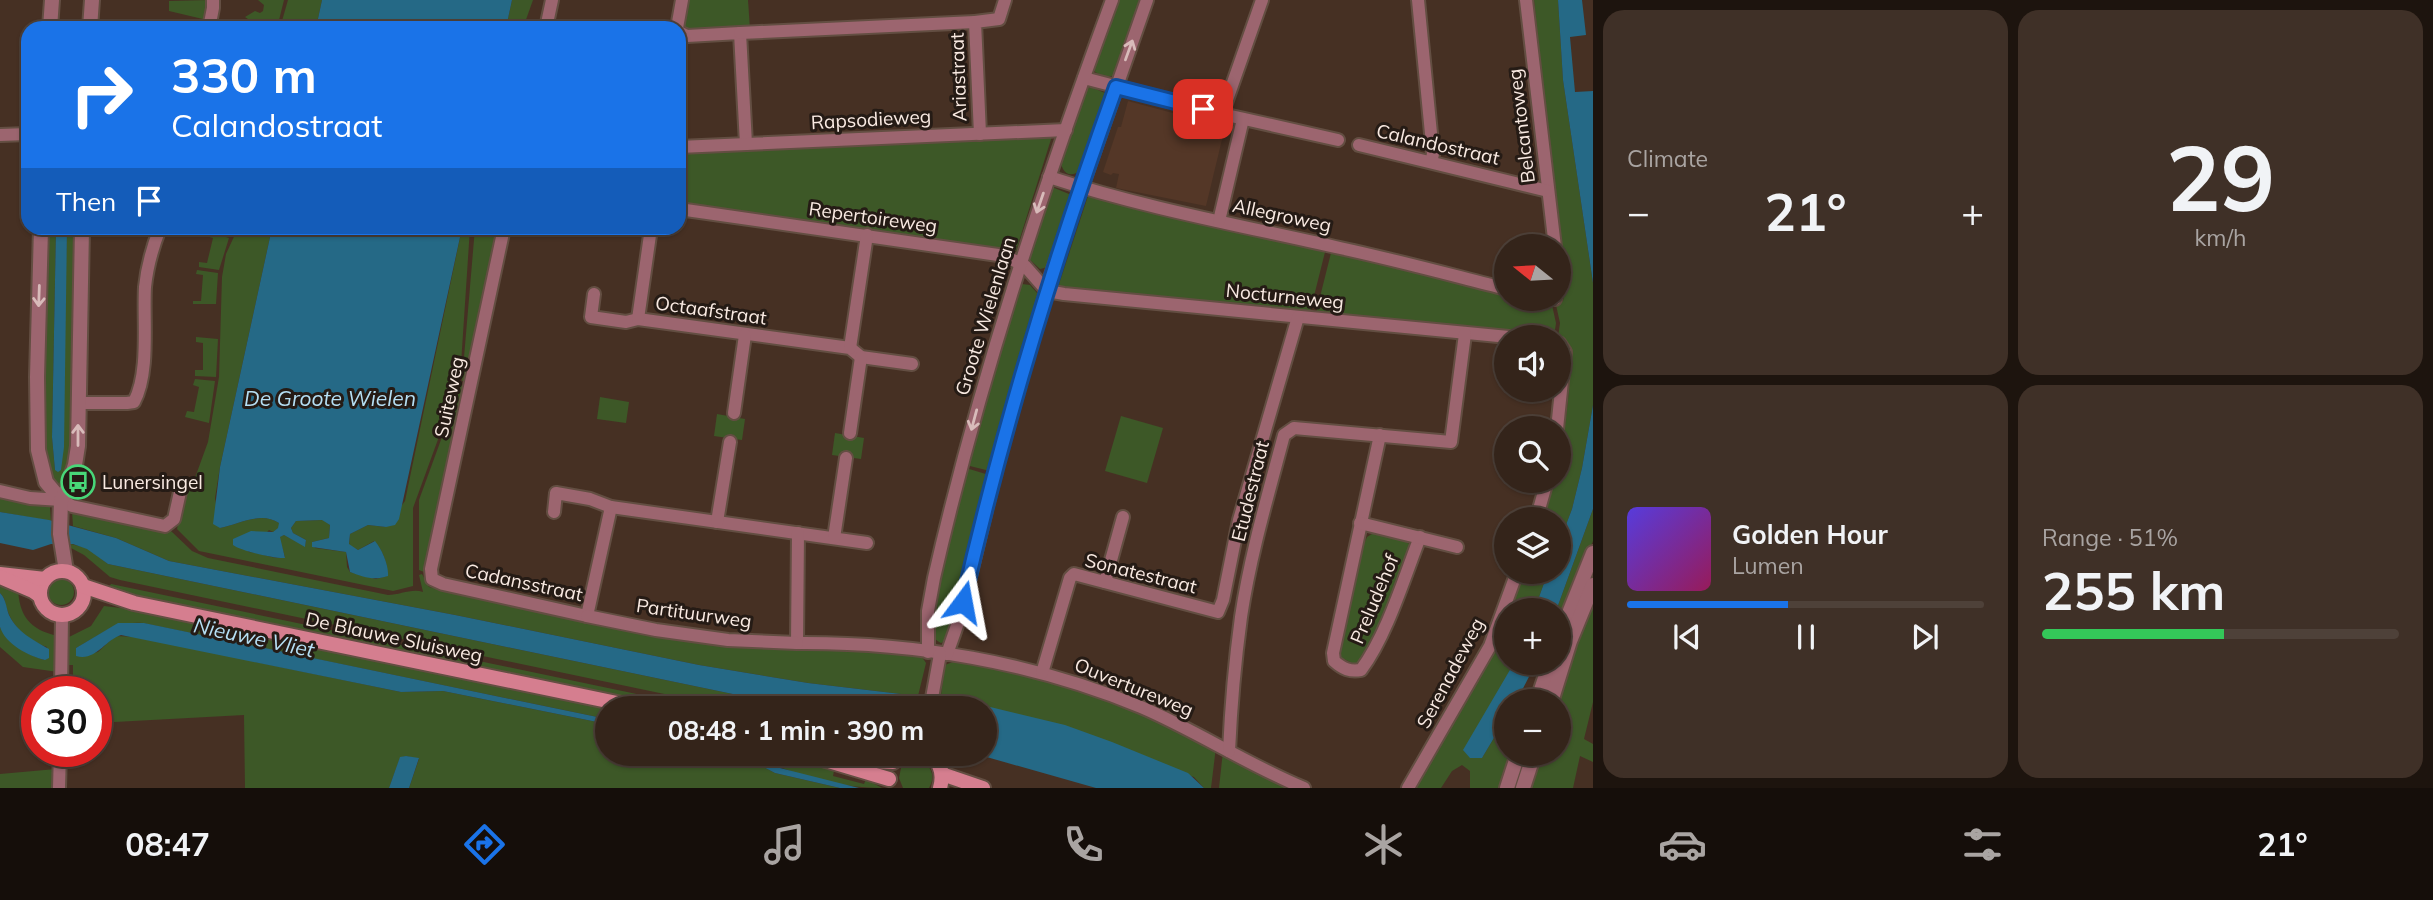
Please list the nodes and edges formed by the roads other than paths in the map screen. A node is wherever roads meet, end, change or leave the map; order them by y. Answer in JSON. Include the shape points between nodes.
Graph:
{"nodes":[{"id":1,"x":52,"y":0,"type":"edge"},
{"id":2,"x":92,"y":0,"type":"edge"},
{"id":3,"x":213,"y":0,"type":"edge"},
{"id":4,"x":552,"y":0,"type":"edge"},
{"id":5,"x":682,"y":0,"type":"edge"},
{"id":6,"x":1005,"y":0,"type":"edge"},
{"id":7,"x":1112,"y":0,"type":"edge"},
{"id":8,"x":1147,"y":0,"type":"edge"},
{"id":9,"x":1262,"y":0,"type":"edge"},
{"id":10,"x":1418,"y":0,"type":"edge"},
{"id":11,"x":1526,"y":0,"type":"edge"},
{"id":12,"x":50,"y":21,"type":"edge"},
{"id":13,"x":90,"y":21,"type":"edge"},
{"id":14,"x":211,"y":21,"type":"edge"},
{"id":15,"x":548,"y":21,"type":"edge"},
{"id":16,"x":679,"y":21,"type":"edge"},
{"id":17,"x":975,"y":22,"type":"junction"},
{"id":18,"x":740,"y":33,"type":"junction"},
{"id":19,"x":686,"y":35,"type":"edge"},
{"id":20,"x":1084,"y":78,"type":"junction"},
{"id":21,"x":1116,"y":87,"type":"junction"},
{"id":22,"x":1222,"y":114,"type":"junction"},
{"id":23,"x":1243,"y":119,"type":"junction"},
{"id":24,"x":1066,"y":130,"type":"junction"},
{"id":25,"x":21,"y":134,"type":"edge"},
{"id":26,"x":980,"y":134,"type":"junction"},
{"id":27,"x":0,"y":135,"type":"edge"},
{"id":28,"x":1338,"y":140,"type":"dead end"},
{"id":29,"x":746,"y":144,"type":"junction"},
{"id":30,"x":1359,"y":145,"type":"dead end"},
{"id":31,"x":686,"y":147,"type":"edge"},
{"id":32,"x":1431,"y":162,"type":"junction"},
{"id":33,"x":1049,"y":177,"type":"junction"},
{"id":34,"x":1080,"y":187,"type":"junction"},
{"id":35,"x":1548,"y":191,"type":"junction"},
{"id":36,"x":686,"y":210,"type":"edge"},
{"id":37,"x":1219,"y":221,"type":"junction"},
{"id":38,"x":1553,"y":234,"type":"edge"},
{"id":39,"x":41,"y":235,"type":"edge"},
{"id":40,"x":82,"y":235,"type":"edge"},
{"id":41,"x":158,"y":235,"type":"edge"},
{"id":42,"x":503,"y":235,"type":"edge"},
{"id":43,"x":650,"y":235,"type":"edge"},
{"id":44,"x":867,"y":235,"type":"junction"},
{"id":45,"x":1020,"y":262,"type":"junction"},
{"id":46,"x":1494,"y":286,"type":"edge"},
{"id":47,"x":1047,"y":291,"type":"junction"},
{"id":48,"x":594,"y":294,"type":"dead end"},
{"id":49,"x":1298,"y":317,"type":"junction"},
{"id":50,"x":638,"y":319,"type":"junction"},
{"id":51,"x":1465,"y":334,"type":"junction"},
{"id":52,"x":745,"y":335,"type":"junction"},
{"id":53,"x":1494,"y":336,"type":"edge"},
{"id":54,"x":850,"y":348,"type":"junction"},
{"id":55,"x":861,"y":357,"type":"junction"},
{"id":56,"x":912,"y":364,"type":"dead end"},
{"id":57,"x":78,"y":403,"type":"junction"},
{"id":58,"x":734,"y":413,"type":"dead end"},
{"id":59,"x":850,"y":433,"type":"dead end"},
{"id":60,"x":1380,"y":435,"type":"junction"},
{"id":61,"x":730,"y":442,"type":"dead end"},
{"id":62,"x":846,"y":458,"type":"dead end"},
{"id":63,"x":0,"y":491,"type":"edge"},
{"id":64,"x":180,"y":492,"type":"dead end"},
{"id":65,"x":61,"y":505,"type":"junction"},
{"id":66,"x":611,"y":507,"type":"junction"},
{"id":67,"x":554,"y":512,"type":"dead end"},
{"id":68,"x":1123,"y":517,"type":"dead end"},
{"id":69,"x":717,"y":522,"type":"junction"},
{"id":70,"x":1360,"y":523,"type":"junction"},
{"id":71,"x":797,"y":533,"type":"junction"},
{"id":72,"x":1420,"y":537,"type":"junction"},
{"id":73,"x":834,"y":538,"type":"junction"},
{"id":74,"x":867,"y":543,"type":"dead end"},
{"id":75,"x":1457,"y":547,"type":"dead end"},
{"id":76,"x":1593,"y":553,"type":"edge"},
{"id":77,"x":56,"y":574,"type":"junction"},
{"id":78,"x":431,"y":574,"type":"joint"},
{"id":79,"x":0,"y":576,"type":"edge"},
{"id":80,"x":1105,"y":582,"type":"junction"},
{"id":81,"x":1513,"y":584,"type":"edge"},
{"id":82,"x":1593,"y":585,"type":"edge"},
{"id":83,"x":83,"y":586,"type":"junction"},
{"id":84,"x":40,"y":596,"type":"junction"},
{"id":85,"x":134,"y":603,"type":"junction"},
{"id":86,"x":81,"y":604,"type":"junction"},
{"id":87,"x":1571,"y":608,"type":"edge"},
{"id":88,"x":1218,"y":611,"type":"joint"},
{"id":89,"x":62,"y":615,"type":"junction"},
{"id":90,"x":587,"y":616,"type":"junction"},
{"id":91,"x":797,"y":643,"type":"junction"},
{"id":92,"x":938,"y":653,"type":"junction"},
{"id":93,"x":1042,"y":673,"type":"junction"},
{"id":94,"x":61,"y":676,"type":"edge"},
{"id":95,"x":1555,"y":689,"type":"edge"},
{"id":96,"x":932,"y":696,"type":"edge"},
{"id":97,"x":595,"y":698,"type":"edge"},
{"id":98,"x":1229,"y":751,"type":"junction"},
{"id":99,"x":842,"y":766,"type":"edge"},
{"id":100,"x":895,"y":766,"type":"edge"},
{"id":101,"x":1514,"y":766,"type":"edge"},
{"id":102,"x":1530,"y":766,"type":"edge"},
{"id":103,"x":60,"y":767,"type":"edge"},
{"id":104,"x":941,"y":781,"type":"edge"},
{"id":105,"x":890,"y":783,"type":"edge"},
{"id":106,"x":59,"y":788,"type":"edge"},
{"id":107,"x":983,"y":788,"type":"edge"},
{"id":108,"x":1304,"y":788,"type":"edge"},
{"id":109,"x":1408,"y":788,"type":"edge"},
{"id":110,"x":1507,"y":788,"type":"edge"},
{"id":111,"x":1523,"y":788,"type":"edge"}],
"edges":[{"from":1,"to":12,"type":"street"},
{"from":2,"to":13,"type":"street"},
{"from":3,"to":14,"type":"street"},
{"from":4,"to":15,"type":"street"},
{"from":5,"to":16,"type":"street"},
{"from":6,"to":17,"type":"street","name":"Ariastraat","via":[[999,19]]},
{"from":7,"to":20,"type":"street","name":"Groote Wielenlaan"},
{"from":21,"to":8,"type":"street","one_way":true},
{"from":9,"to":22,"type":"street"},
{"from":10,"to":32,"type":"street"},
{"from":11,"to":35,"type":"street","name":"Belcantoweg"},
{"from":17,"to":18,"type":"street"},
{"from":17,"to":26,"type":"street","name":"Ariastraat"},
{"from":18,"to":19,"type":"street"},
{"from":18,"to":29,"type":"street"},
{"from":20,"to":21,"type":"street"},
{"from":20,"to":24,"type":"street","name":"Groote Wielenlaan"},
{"from":21,"to":22,"type":"street"},
{"from":21,"to":34,"type":"street"},
{"from":22,"to":23,"type":"street"},
{"from":23,"to":28,"type":"street"},
{"from":23,"to":37,"type":"street"},
{"from":24,"to":26,"type":"street","name":"Rapsodieweg"},
{"from":24,"to":33,"type":"street","name":"Groote Wielenlaan"},
{"from":25,"to":27,"type":"street"},
{"from":26,"to":29,"type":"street","name":"Rapsodieweg"},
{"from":29,"to":31,"type":"street","name":"Rapsodieweg"},
{"from":30,"to":32,"type":"street","name":"Calandostraat"},
{"from":32,"to":35,"type":"street","name":"Calandostraat"},
{"from":33,"to":34,"type":"street","name":"Allegroweg"},
{"from":33,"to":45,"type":"street","name":"Groote Wielenlaan","one_way":true},
{"from":34,"to":37,"type":"street","name":"Allegroweg"},
{"from":34,"to":47,"type":"street"},
{"from":35,"to":38,"type":"street","name":"Belcantoweg"},
{"from":36,"to":44,"type":"street","name":"Repertoireweg"},
{"from":37,"to":46,"type":"street","name":"Allegroweg"},
{"from":39,"to":65,"type":"street","one_way":true,"via":[[38,450],[46,482]]},
{"from":40,"to":57,"type":"street"},
{"from":41,"to":57,"type":"street","via":[[146,276],[143,371],[137,396],[127,403]]},
{"from":42,"to":78,"type":"street","name":"Suiteweg"},
{"from":43,"to":50,"type":"street"},
{"from":44,"to":45,"type":"street","name":"Repertoireweg"},
{"from":44,"to":54,"type":"street"},
{"from":45,"to":47,"type":"street"},
{"from":45,"to":92,"type":"street","name":"Groote Wielenlaan","one_way":true,"via":[[938,558],[928,611]]},
{"from":47,"to":49,"type":"street","name":"Nocturneweg"},
{"from":47,"to":92,"type":"street","via":[[997,464],[961,614]]},
{"from":48,"to":50,"type":"street","name":"Octaafstraat","via":[[591,317],[626,322]]},
{"from":49,"to":51,"type":"street","name":"Nocturneweg"},
{"from":49,"to":88,"type":"street","name":"Etudestraat","via":[[1252,469]]},
{"from":50,"to":52,"type":"street","name":"Octaafstraat"},
{"from":51,"to":53,"type":"street","name":"Nocturneweg"},
{"from":51,"to":60,"type":"street","name":"Etudestraat","via":[[1451,442]]},
{"from":52,"to":54,"type":"street","name":"Octaafstraat"},
{"from":52,"to":58,"type":"street"},
{"from":54,"to":55,"type":"street"},
{"from":55,"to":56,"type":"street"},
{"from":55,"to":59,"type":"street"},
{"from":65,"to":57,"type":"street","one_way":true,"via":[[75,465]]},
{"from":60,"to":70,"type":"street","name":"Preludehof"},
{"from":60,"to":98,"type":"street","name":"Etudestraat","via":[[1294,428],[1284,435],[1245,594]]},
{"from":61,"to":69,"type":"street"},
{"from":62,"to":73,"type":"street"},
{"from":63,"to":65,"type":"street"},
{"from":64,"to":65,"type":"street","via":[[174,519],[165,526]]},
{"from":65,"to":77,"type":"street"},
{"from":66,"to":67,"type":"street","via":[[556,493]]},
{"from":66,"to":69,"type":"street"},
{"from":66,"to":90,"type":"street","name":"Cadansstraat"},
{"from":68,"to":80,"type":"street"},
{"from":69,"to":71,"type":"street"},
{"from":70,"to":72,"type":"street","name":"Preludehof"},
{"from":70,"to":72,"type":"street","name":"Preludehof","via":[[1333,653],[1334,662],[1353,672],[1367,663]]},
{"from":71,"to":73,"type":"street"},
{"from":71,"to":91,"type":"street"},
{"from":72,"to":75,"type":"street","name":"Preludehof"},
{"from":73,"to":74,"type":"street"},
{"from":76,"to":87,"type":"street"},
{"from":77,"to":79,"type":"main road"},
{"from":77,"to":83,"type":"main road","via":[[76,576]]},
{"from":77,"to":84,"type":"main road","via":[[41,585]]},
{"from":78,"to":90,"type":"street","name":"Cadansstraat","via":[[443,584]]},
{"from":79,"to":84,"type":"main road"},
{"from":80,"to":88,"type":"street","name":"Sonatestraat"},
{"from":80,"to":93,"type":"street","name":"Sonatestraat","via":[[1078,574],[1070,578]]},
{"from":81,"to":109,"type":"street","name":"Serenadeweg","via":[[1490,646]]},
{"from":82,"to":95,"type":"street"},
{"from":83,"to":85,"type":"main road","name":"De Blauwe Sluisweg"},
{"from":83,"to":86,"type":"main road"},
{"from":84,"to":89,"type":"main road","via":[[48,610]]},
{"from":85,"to":86,"type":"main road","name":"De Blauwe Sluisweg"},
{"from":85,"to":97,"type":"main road","name":"De Blauwe Sluisweg"},
{"from":86,"to":89,"type":"main road"},
{"from":89,"to":94,"type":"street"},
{"from":90,"to":91,"type":"street","name":"Partituurweg","via":[[728,640]]},
{"from":91,"to":92,"type":"street","name":"Partituurweg","via":[[851,643]]},
{"from":92,"to":93,"type":"street","name":"Ouvertureweg"},
{"from":92,"to":96,"type":"street"},
{"from":93,"to":98,"type":"street","name":"Ouvertureweg","via":[[1142,708]]},
{"from":98,"to":108,"type":"street","name":"Ouvertureweg"},
{"from":99,"to":105,"type":"main road"},
{"from":100,"to":105,"type":"main road"},
{"from":101,"to":110,"type":"street"},
{"from":102,"to":111,"type":"street"},
{"from":103,"to":106,"type":"street"},
{"from":104,"to":107,"type":"main road"}]}
